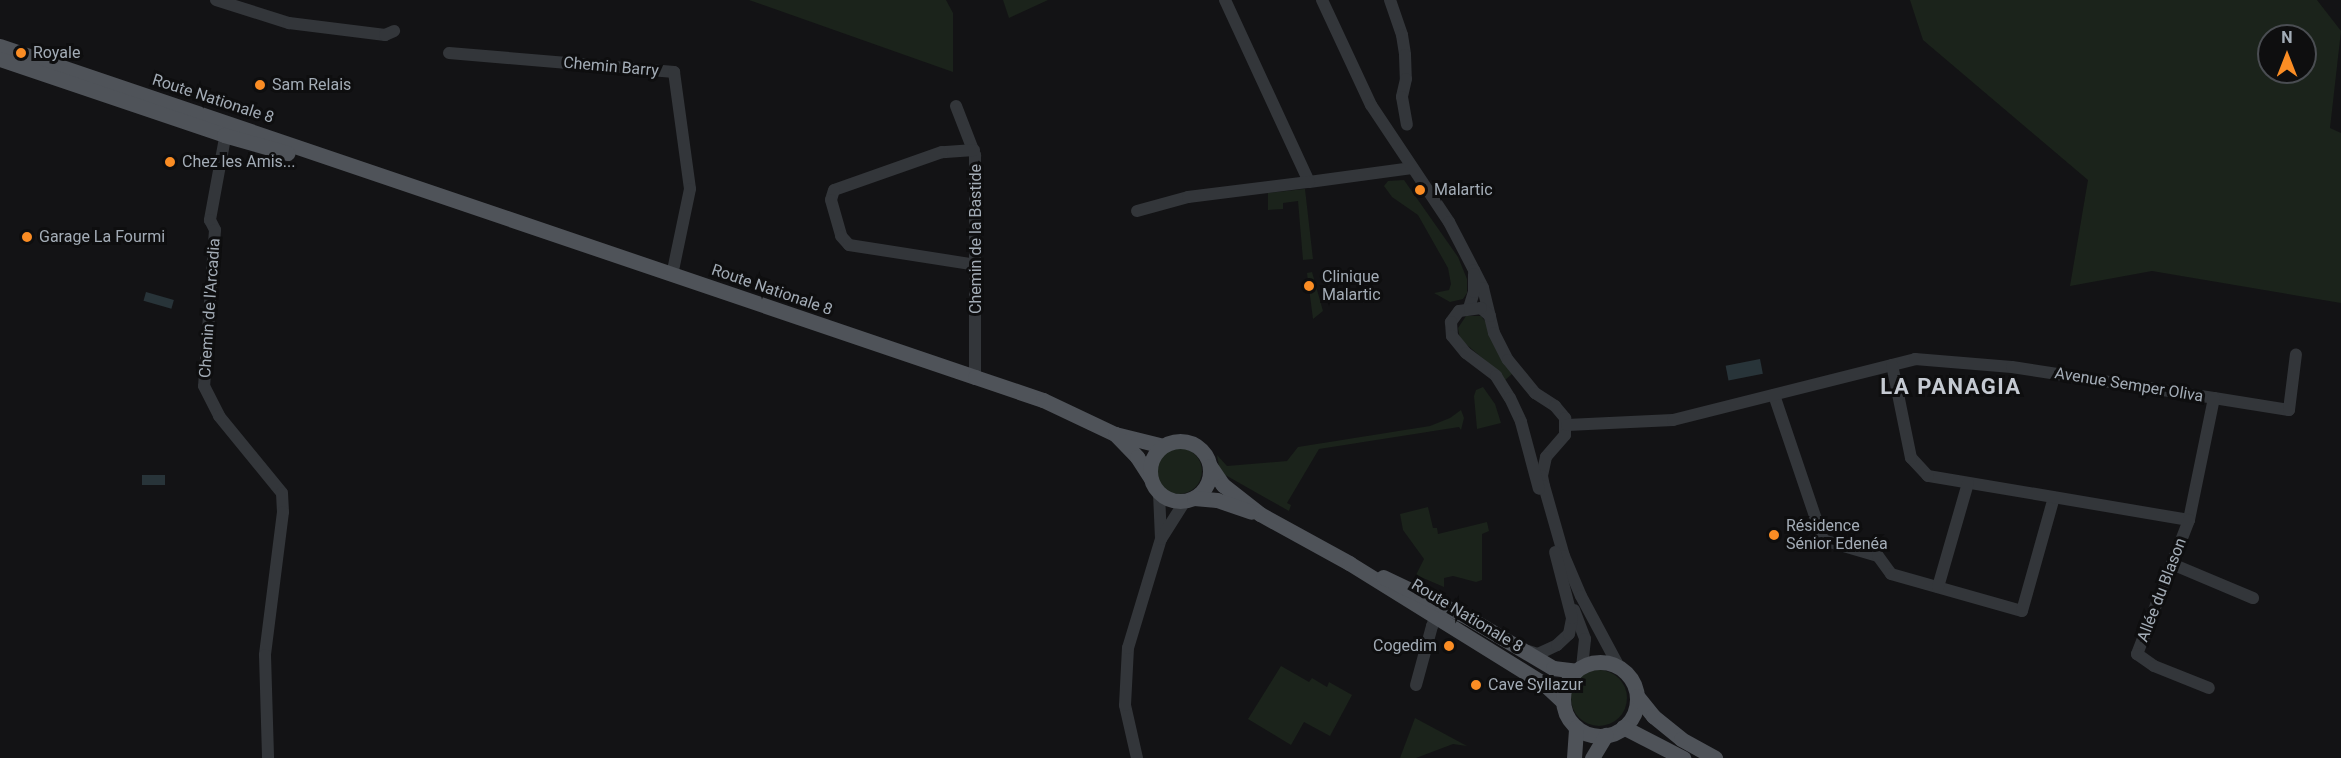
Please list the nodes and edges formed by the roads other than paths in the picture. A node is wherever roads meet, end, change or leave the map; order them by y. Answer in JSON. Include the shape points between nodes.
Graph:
{"nodes":[{"id":1,"x":216,"y":0,"type":"edge"},
{"id":2,"x":1225,"y":0,"type":"edge"},
{"id":3,"x":1322,"y":0,"type":"edge"},
{"id":4,"x":1390,"y":0,"type":"edge"},
{"id":5,"x":394,"y":31,"type":"dead end"},
{"id":6,"x":0,"y":46,"type":"edge"},
{"id":7,"x":450,"y":53,"type":"dead end"},
{"id":8,"x":0,"y":59,"type":"edge"},
{"id":9,"x":956,"y":106,"type":"dead end"},
{"id":10,"x":1407,"y":125,"type":"dead end"},
{"id":11,"x":226,"y":129,"type":"junction"},
{"id":12,"x":974,"y":150,"type":"junction"},
{"id":13,"x":1412,"y":168,"type":"junction"},
{"id":14,"x":1310,"y":182,"type":"junction"},
{"id":15,"x":1137,"y":211,"type":"dead end"},
{"id":16,"x":977,"y":266,"type":"junction"},
{"id":17,"x":1474,"y":270,"type":"junction"},
{"id":18,"x":672,"y":275,"type":"junction"},
{"id":19,"x":1469,"y":308,"type":"junction"},
{"id":20,"x":1491,"y":316,"type":"junction"},
{"id":21,"x":2296,"y":354,"type":"dead end"},
{"id":22,"x":1892,"y":365,"type":"junction"},
{"id":23,"x":975,"y":377,"type":"junction"},
{"id":24,"x":1774,"y":395,"type":"junction"},
{"id":25,"x":2214,"y":398,"type":"junction"},
{"id":26,"x":1567,"y":425,"type":"junction"},
{"id":27,"x":1115,"y":434,"type":"junction"},
{"id":28,"x":1526,"y":440,"type":"junction"},
{"id":29,"x":1163,"y":446,"type":"junction"},
{"id":30,"x":1555,"y":447,"type":"junction"},
{"id":31,"x":1210,"y":466,"type":"junction"},
{"id":32,"x":1150,"y":477,"type":"junction"},
{"id":33,"x":1968,"y":483,"type":"junction"},
{"id":34,"x":1159,"y":493,"type":"junction"},
{"id":35,"x":2054,"y":497,"type":"junction"},
{"id":36,"x":1190,"y":499,"type":"junction"},
{"id":37,"x":1260,"y":514,"type":"junction"},
{"id":38,"x":2189,"y":520,"type":"junction"},
{"id":39,"x":1161,"y":539,"type":"junction"},
{"id":40,"x":2172,"y":564,"type":"junction"},
{"id":41,"x":1561,"y":575,"type":"junction"},
{"id":42,"x":1938,"y":587,"type":"junction"},
{"id":43,"x":2253,"y":598,"type":"dead end"},
{"id":44,"x":1439,"y":610,"type":"junction"},
{"id":45,"x":1521,"y":648,"type":"junction"},
{"id":46,"x":1619,"y":668,"type":"junction"},
{"id":47,"x":1579,"y":669,"type":"junction"},
{"id":48,"x":1416,"y":685,"type":"dead end"},
{"id":49,"x":2209,"y":688,"type":"dead end"},
{"id":50,"x":1637,"y":696,"type":"junction"},
{"id":51,"x":1563,"y":702,"type":"junction"},
{"id":52,"x":1576,"y":727,"type":"junction"},
{"id":53,"x":1623,"y":727,"type":"junction"},
{"id":54,"x":1606,"y":735,"type":"junction"},
{"id":55,"x":268,"y":758,"type":"edge"},
{"id":56,"x":1137,"y":758,"type":"edge"},
{"id":57,"x":1574,"y":758,"type":"edge"},
{"id":58,"x":1592,"y":758,"type":"edge"},
{"id":59,"x":1683,"y":758,"type":"edge"},
{"id":60,"x":1715,"y":758,"type":"edge"}],
"edges":[{"from":1,"to":5,"type":"street","via":[[289,23],[385,35]]},
{"from":2,"to":14,"type":"street"},
{"from":3,"to":13,"type":"street","via":[[1371,105]]},
{"from":4,"to":10,"type":"street","via":[[1405,54],[1402,98]]},
{"from":6,"to":11,"type":"main road","name":"Route Nationale 8"},
{"from":7,"to":18,"type":"street","name":"Chemin Barry","via":[[674,72],[690,189]]},
{"from":8,"to":11,"type":"main road","name":"Route Nationale 8"},
{"from":9,"to":12,"type":"street","name":"Chemin de la Bastide"},
{"from":11,"to":18,"type":"main road","name":"Route Nationale 8"},
{"from":11,"to":55,"type":"street","name":"Chemin de l'Arcadia","via":[[210,220],[215,230],[204,386],[219,416],[282,494],[265,655]]},
{"from":12,"to":16,"type":"street","name":"Chemin de la Bastide"},
{"from":12,"to":16,"type":"street","via":[[942,152],[910,163],[834,190],[831,200],[841,236],[849,245]]},
{"from":13,"to":14,"type":"street"},
{"from":13,"to":17,"type":"street","via":[[1449,222]]},
{"from":14,"to":15,"type":"street","via":[[1188,197]]},
{"from":16,"to":23,"type":"street","name":"Chemin de la Bastide"},
{"from":17,"to":19,"type":"street"},
{"from":17,"to":20,"type":"street"},
{"from":18,"to":23,"type":"main road","name":"Route Nationale 8"},
{"from":19,"to":20,"type":"street","via":[[1481,308]]},
{"from":19,"to":28,"type":"street","via":[[1454,316],[1452,336],[1466,353],[1496,376],[1516,409]]},
{"from":20,"to":26,"type":"street","via":[[1501,348],[1518,376],[1561,412]]},
{"from":21,"to":25,"type":"street","via":[[2289,410]]},
{"from":22,"to":24,"type":"street","name":"Avenue Semper Oliva"},
{"from":22,"to":25,"type":"street","name":"Avenue Semper Oliva","via":[[1915,359],[2012,366]]},
{"from":22,"to":33,"type":"street","via":[[1911,458],[1928,476]]},
{"from":23,"to":27,"type":"main road","name":"Route Nationale 8","via":[[1043,400]]},
{"from":24,"to":26,"type":"street","name":"Avenue Semper Oliva","via":[[1673,420]]},
{"from":24,"to":42,"type":"street","via":[[1823,540],[1878,556],[1891,574]]},
{"from":25,"to":38,"type":"street","name":"Avenue Semper Oliva"},
{"from":26,"to":30,"type":"street","via":[[1565,435]]},
{"from":27,"to":29,"type":"main road","name":"Route Nationale 8"},
{"from":27,"to":32,"type":"main road","name":"Route Nationale 8"},
{"from":28,"to":30,"type":"street","via":[[1541,449]]},
{"from":28,"to":41,"type":"street"},
{"from":29,"to":31,"type":"main road","via":[[1182,441],[1192,443],[1200,448]]},
{"from":29,"to":32,"type":"main road","via":[[1152,460]]},
{"from":30,"to":46,"type":"street","via":[[1546,457],[1542,476],[1564,556]]},
{"from":31,"to":36,"type":"main road","via":[[1207,484]]},
{"from":31,"to":37,"type":"main road","name":"Route Nationale 8","via":[[1223,485]]},
{"from":32,"to":34,"type":"main road"},
{"from":33,"to":35,"type":"street"},
{"from":33,"to":42,"type":"street"},
{"from":34,"to":36,"type":"main road","via":[[1176,501]]},
{"from":34,"to":39,"type":"street"},
{"from":35,"to":38,"type":"street"},
{"from":35,"to":42,"type":"street","via":[[2022,611]]},
{"from":36,"to":37,"type":"main road","name":"Route Nationale 8","via":[[1217,500]]},
{"from":36,"to":39,"type":"street"},
{"from":37,"to":44,"type":"main road","name":"Route Nationale 8"},
{"from":38,"to":40,"type":"street","name":"Allée du Blason"},
{"from":39,"to":56,"type":"street","via":[[1128,648],[1125,705]]},
{"from":40,"to":43,"type":"street"},
{"from":40,"to":49,"type":"street","name":"Allée du Blason","via":[[2137,654],[2154,666]]},
{"from":41,"to":45,"type":"street","via":[[1572,618],[1569,634],[1538,654]]},
{"from":41,"to":47,"type":"street","via":[[1585,639]]},
{"from":44,"to":45,"type":"main road","name":"Route Nationale 8"},
{"from":44,"to":48,"type":"street"},
{"from":44,"to":51,"type":"main road","name":"Route Nationale 8","via":[[1544,684]]},
{"from":45,"to":47,"type":"main road","name":"Route Nationale 8","via":[[1553,668]]},
{"from":46,"to":47,"type":"main road","via":[[1600,662]]},
{"from":46,"to":50,"type":"main road","via":[[1631,679]]},
{"from":47,"to":51,"type":"main road","via":[[1566,685]]},
{"from":50,"to":53,"type":"main road","via":[[1634,713]]},
{"from":50,"to":60,"type":"main road","via":[[1653,716],[1681,739]]},
{"from":51,"to":52,"type":"main road"},
{"from":52,"to":54,"type":"main road"},
{"from":52,"to":57,"type":"main road"},
{"from":53,"to":54,"type":"main road"},
{"from":53,"to":59,"type":"main road"},
{"from":54,"to":58,"type":"main road"}]}
